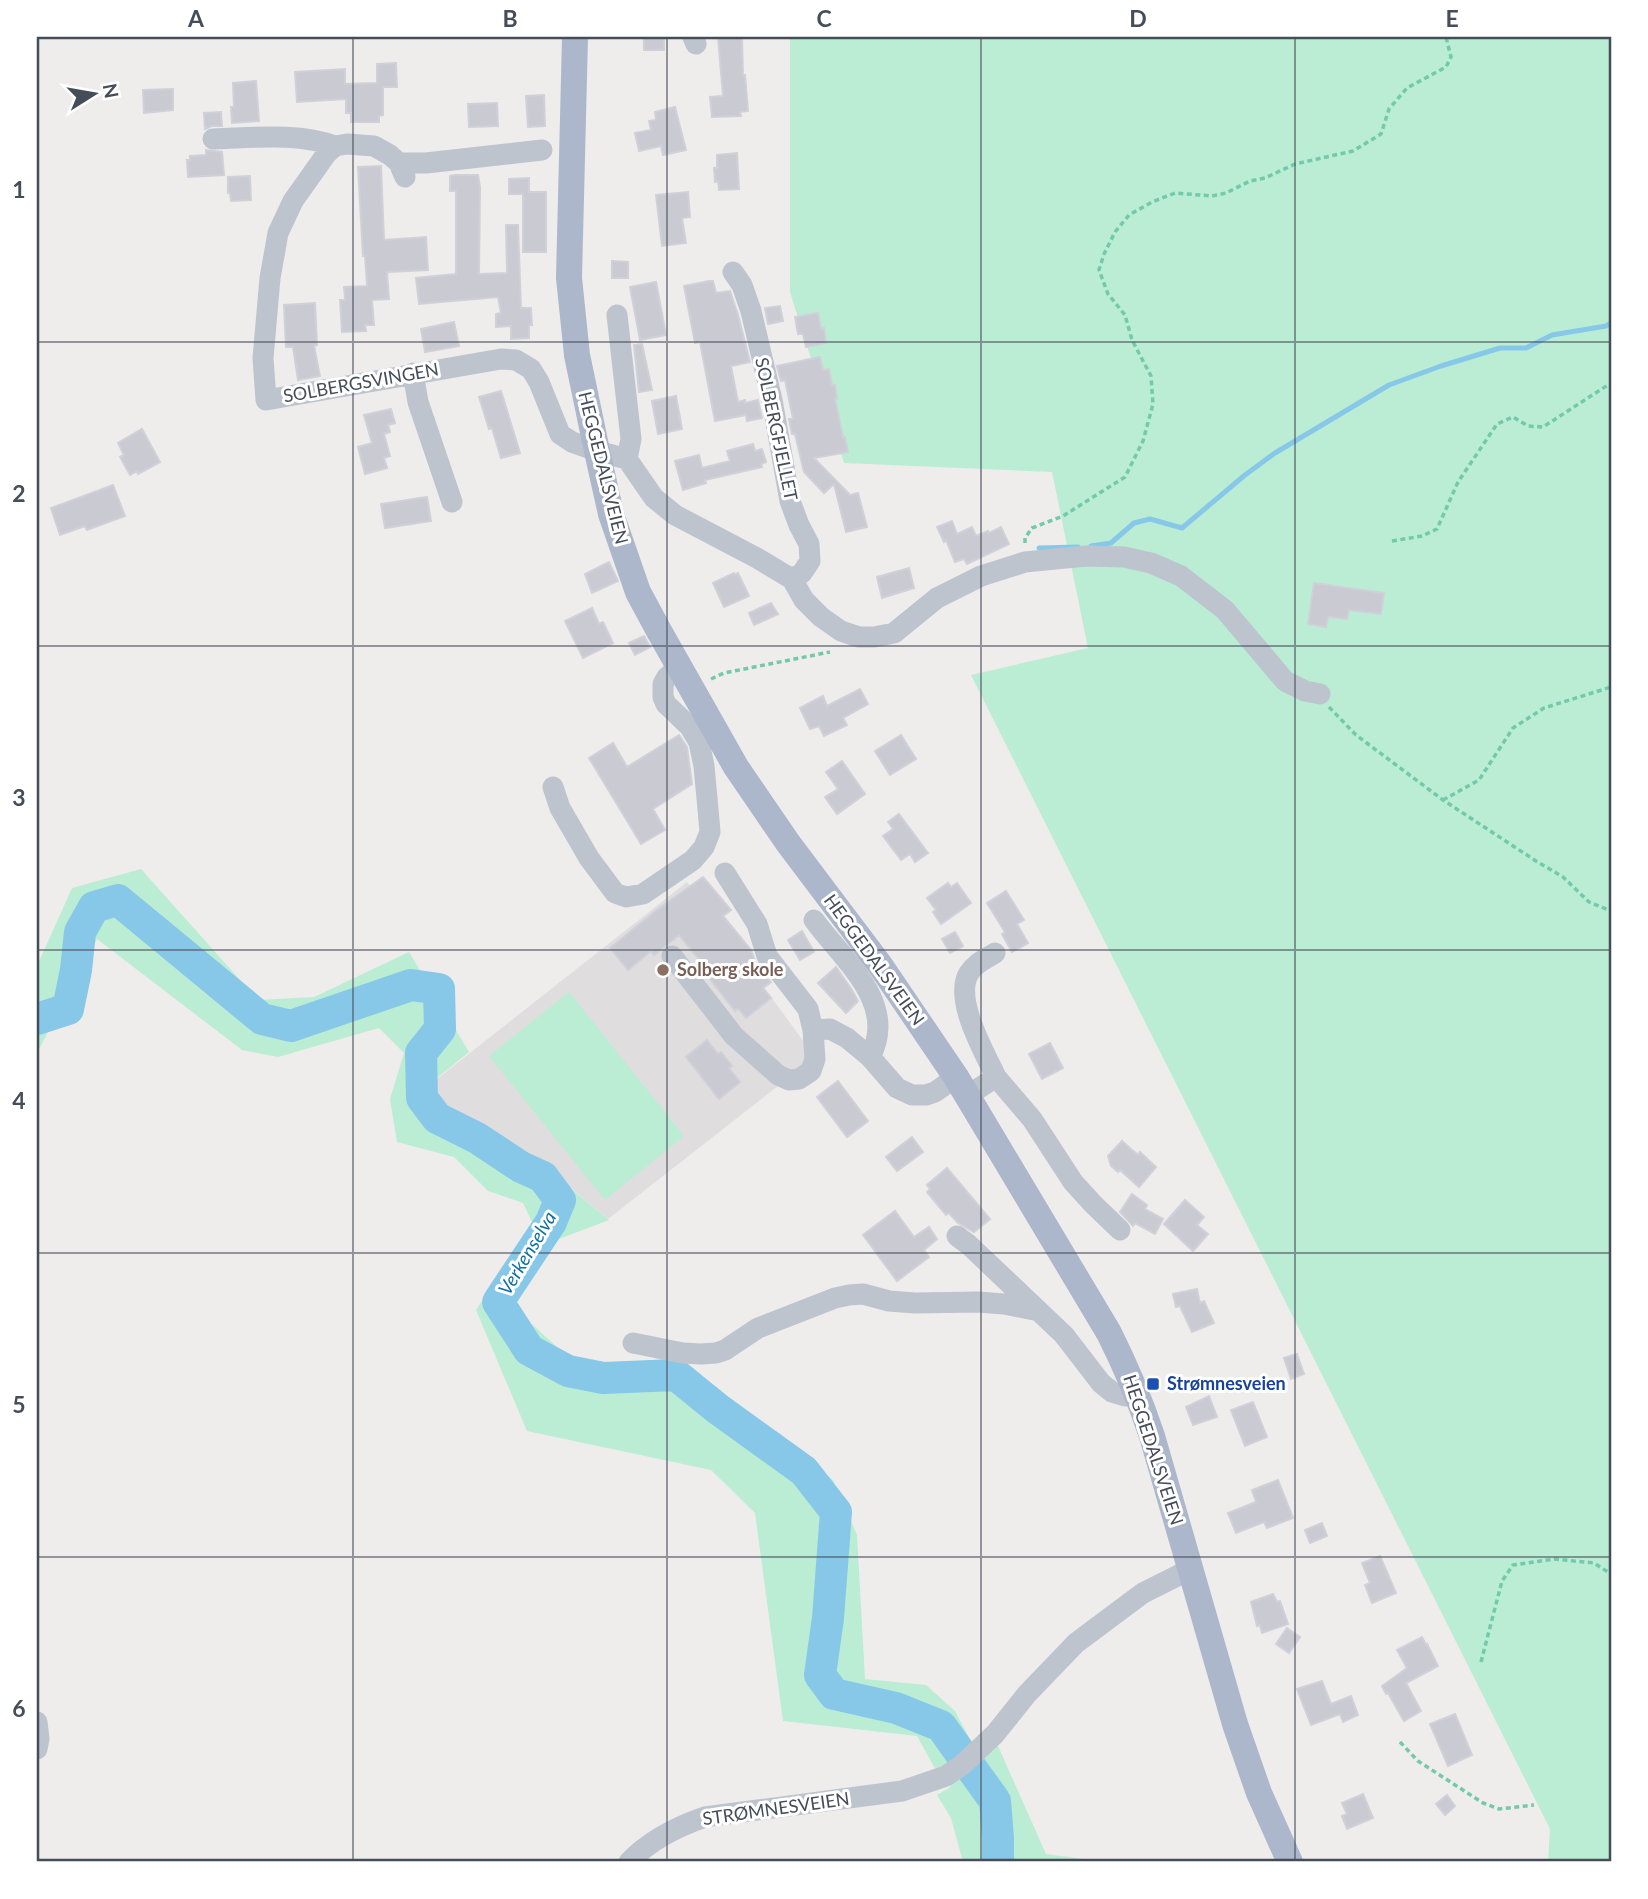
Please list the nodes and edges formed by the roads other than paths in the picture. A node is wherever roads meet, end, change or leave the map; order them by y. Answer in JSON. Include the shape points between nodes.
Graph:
{"nodes":[{"id":1,"x":575,"y":37,"type":"edge"},
{"id":2,"x":213,"y":139,"type":"dead end"},
{"id":3,"x":335,"y":146,"type":"junction"},
{"id":4,"x":542,"y":150,"type":"dead end"},
{"id":5,"x":733,"y":272,"type":"dead end"},
{"id":6,"x":617,"y":315,"type":"dead end"},
{"id":7,"x":413,"y":373,"type":"junction"},
{"id":8,"x":597,"y":451,"type":"junction"},
{"id":9,"x":627,"y":459,"type":"junction"},
{"id":10,"x":452,"y":502,"type":"dead end"},
{"id":11,"x":792,"y":579,"type":"junction"},
{"id":12,"x":679,"y":667,"type":"junction"},
{"id":13,"x":1320,"y":694,"type":"road end"},
{"id":14,"x":554,"y":787,"type":"dead end"},
{"id":15,"x":725,"y":873,"type":"dead end"},
{"id":16,"x":814,"y":920,"type":"dead end"},
{"id":17,"x":995,"y":953,"type":"dead end"},
{"id":18,"x":672,"y":956,"type":"dead end"},
{"id":19,"x":813,"y":1030,"type":"junction"},
{"id":20,"x":870,"y":1057,"type":"junction"},
{"id":21,"x":996,"y":1077,"type":"junction"},
{"id":22,"x":962,"y":1087,"type":"junction"},
{"id":23,"x":1120,"y":1230,"type":"dead end"},
{"id":24,"x":957,"y":1236,"type":"dead end"},
{"id":25,"x":1039,"y":1311,"type":"junction"},
{"id":26,"x":632,"y":1343,"type":"dead end"},
{"id":27,"x":1137,"y":1393,"type":"junction"},
{"id":28,"x":1191,"y":1569,"type":"junction"},
{"id":29,"x":37,"y":1722,"type":"edge"},
{"id":30,"x":37,"y":1749,"type":"edge"},
{"id":31,"x":629,"y":1862,"type":"edge"},
{"id":32,"x":1290,"y":1862,"type":"edge"}],
"edges":[{"from":1,"to":8,"type":"main road","name":"HEGGEDALSVEIEN","via":[[569,278],[577,355]]},
{"from":2,"to":3,"type":"street","via":[[285,138]]},
{"from":3,"to":4,"type":"street","via":[[374,146],[390,155],[402,170],[426,163]]},
{"from":3,"to":7,"type":"street","name":"SOLBERGSVINGEN","via":[[299,192],[278,233],[263,358],[267,400]]},
{"from":5,"to":11,"type":"street","name":"SOLBERGFJELLET","via":[[743,285],[754,324],[790,501],[809,544],[810,561]]},
{"from":6,"to":9,"type":"street","via":[[631,439]]},
{"from":7,"to":8,"type":"street","name":"SOLBERGSVINGEN","via":[[516,360],[531,369],[539,382],[560,433]]},
{"from":7,"to":10,"type":"street","via":[[418,402]]},
{"from":8,"to":9,"type":"street"},
{"from":8,"to":12,"type":"main road","name":"HEGGEDALSVEIEN","via":[[611,514],[638,592]]},
{"from":9,"to":11,"type":"street","via":[[654,498],[675,515]]},
{"from":11,"to":13,"type":"street","via":[[821,617],[841,631],[874,637],[894,633],[937,598],[981,576],[1025,562],[1124,556],[1181,576],[1225,610],[1285,681]]},
{"from":12,"to":14,"type":"street","via":[[663,684],[663,697],[699,742],[710,832],[693,860],[643,894],[626,897],[615,893],[560,808]]},
{"from":12,"to":22,"type":"main road","name":"HEGGEDALSVEIEN","via":[[762,806],[880,965]]},
{"from":15,"to":19,"type":"street","via":[[757,924],[766,956],[808,1009]]},
{"from":16,"to":20,"type":"street","via":[[858,974],[876,1007],[878,1035]]},
{"from":17,"to":21,"type":"street","via":[[975,965],[964,989],[970,1016]]},
{"from":18,"to":19,"type":"street","via":[[734,1036],[778,1075],[799,1079],[810,1071],[815,1059]]},
{"from":19,"to":20,"type":"street","via":[[830,1029]]},
{"from":20,"to":22,"type":"street","via":[[897,1088],[912,1095]]},
{"from":21,"to":22,"type":"street"},
{"from":21,"to":23,"type":"street","via":[[1073,1182]]},
{"from":22,"to":27,"type":"main road","name":"HEGGEDALSVEIEN","via":[[1109,1333]]},
{"from":24,"to":25,"type":"street"},
{"from":25,"to":26,"type":"street","via":[[1004,1304],[915,1303],[849,1295],[758,1328],[716,1353],[683,1353]]},
{"from":25,"to":27,"type":"street","via":[[1101,1383],[1125,1396]]},
{"from":27,"to":28,"type":"main road","name":"HEGGEDALSVEIEN"},
{"from":28,"to":31,"type":"street","name":"STRØMNESVEIEN","via":[[1143,1593],[1076,1643],[995,1734],[937,1779],[902,1791],[705,1817],[656,1839]]},
{"from":28,"to":32,"type":"main road","name":"HEGGEDALSVEIEN","via":[[1235,1724]]},
{"from":29,"to":30,"type":"street"}]}
